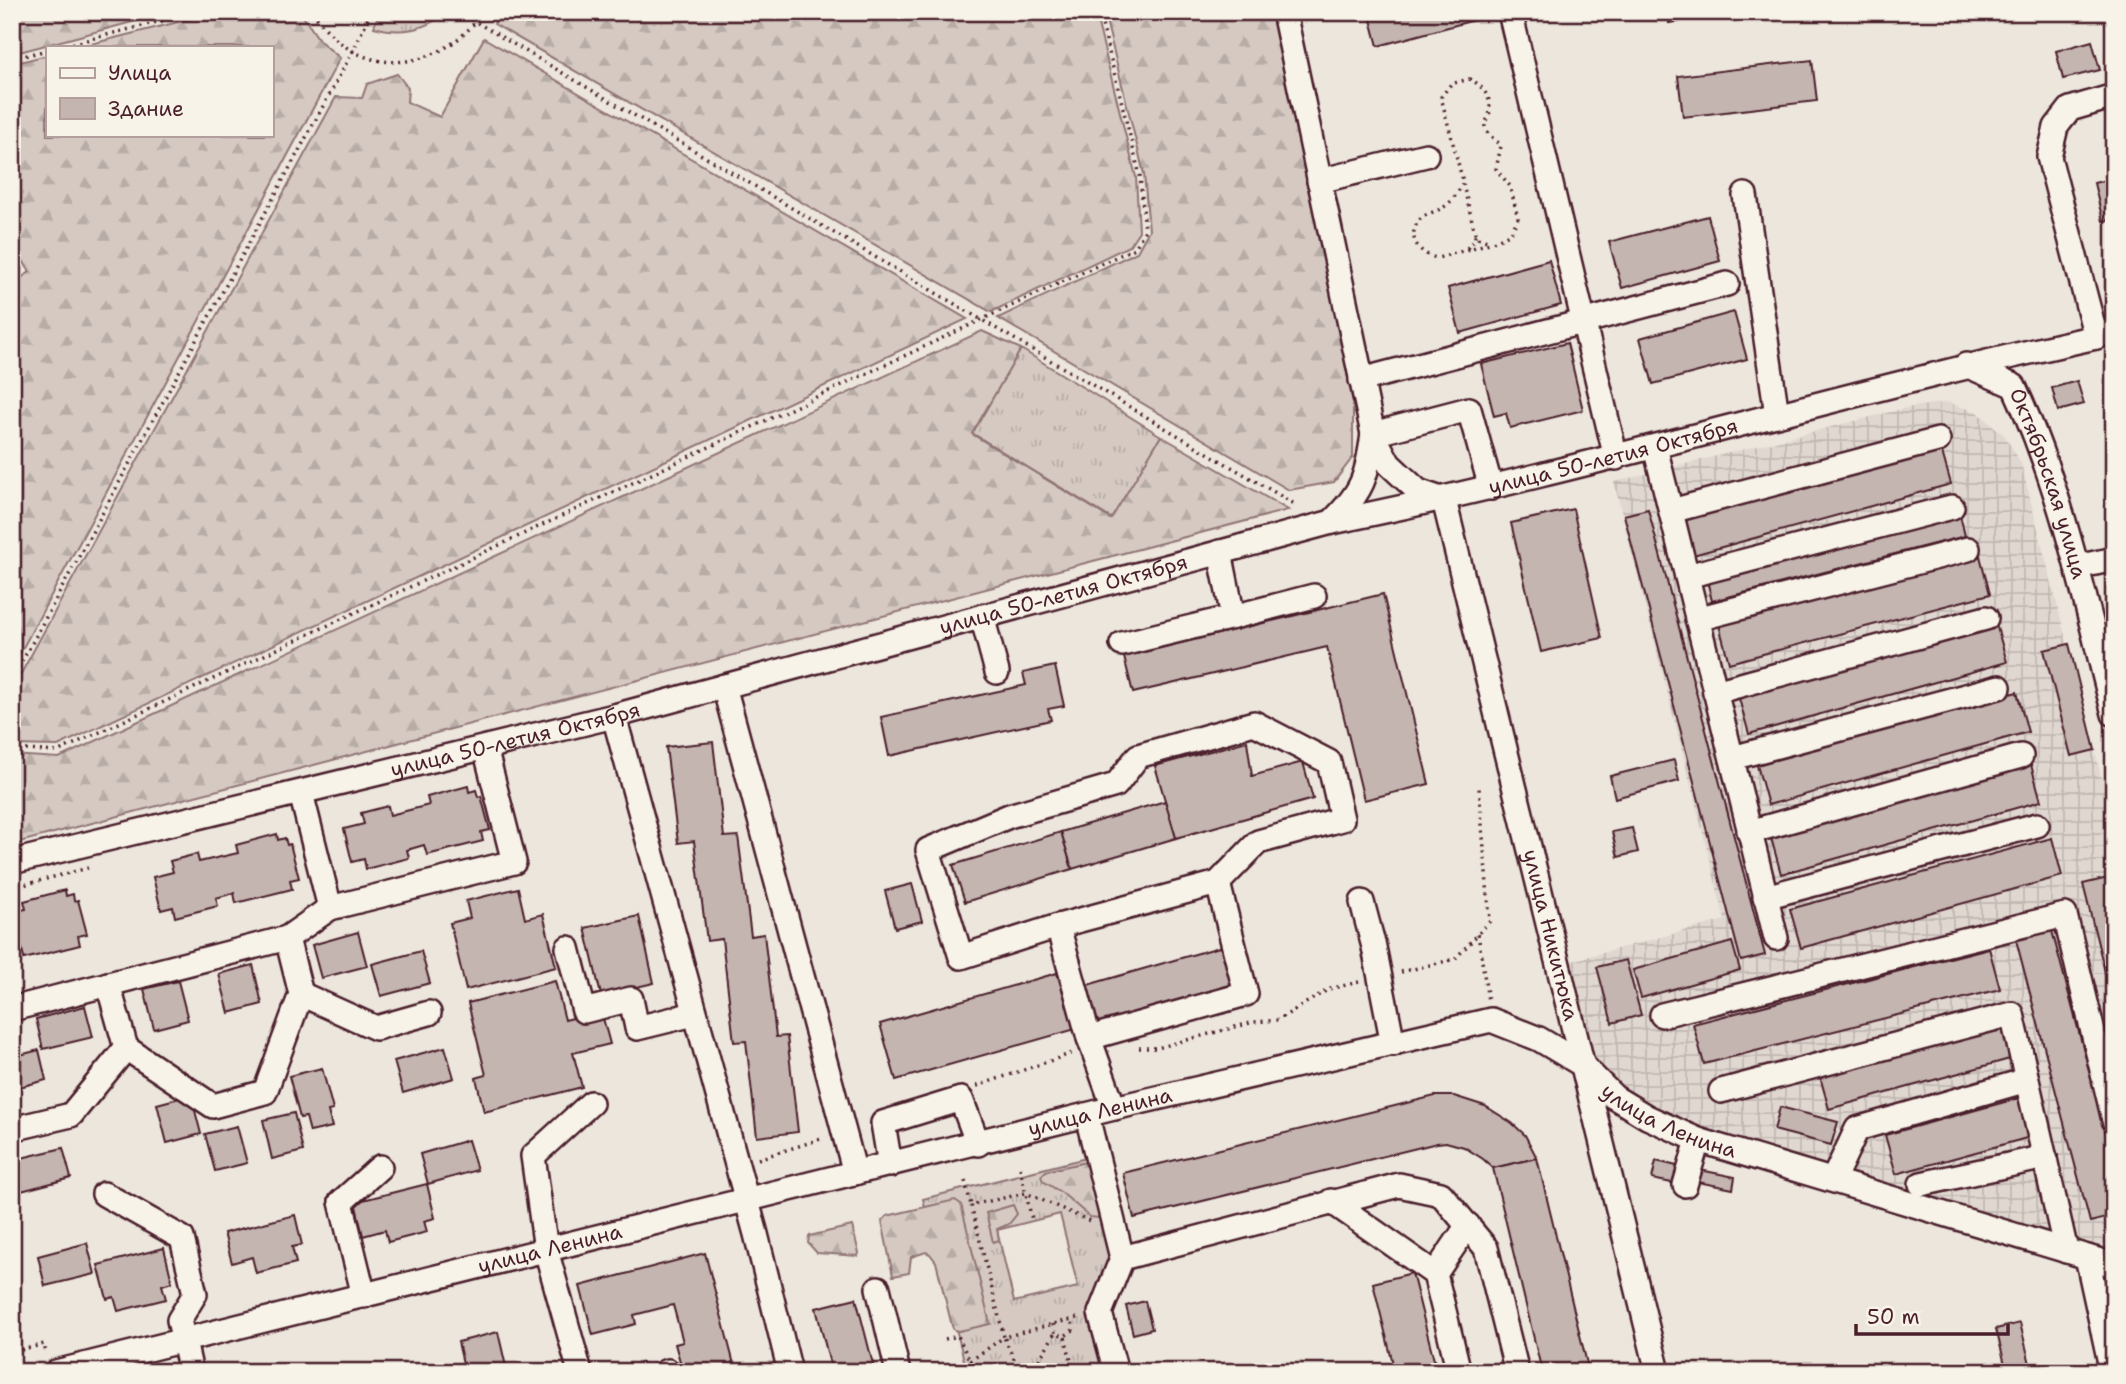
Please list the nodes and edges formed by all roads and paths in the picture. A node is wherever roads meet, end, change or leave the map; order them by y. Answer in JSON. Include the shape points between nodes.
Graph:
{"nodes":[{"id":1,"x":197,"y":12,"type":"edge"},
{"id":2,"x":312,"y":12,"type":"edge"},
{"id":3,"x":371,"y":12,"type":"edge"},
{"id":4,"x":459,"y":12,"type":"edge"},
{"id":5,"x":482,"y":12,"type":"edge"},
{"id":6,"x":1098,"y":12,"type":"edge"},
{"id":7,"x":1284,"y":12,"type":"edge"},
{"id":8,"x":1510,"y":12,"type":"edge"},
{"id":9,"x":476,"y":22,"type":"junction"},
{"id":10,"x":63,"y":46,"type":"edge"},
{"id":11,"x":46,"y":50,"type":"edge"},
{"id":12,"x":353,"y":51,"type":"junction"},
{"id":13,"x":12,"y":59,"type":"edge"},
{"id":14,"x":2114,"y":96,"type":"edge"},
{"id":15,"x":1426,"y":155,"type":"dead end"},
{"id":16,"x":1320,"y":181,"type":"junction"},
{"id":17,"x":1462,"y":182,"type":"junction"},
{"id":18,"x":1745,"y":195,"type":"dead end"},
{"id":19,"x":1475,"y":233,"type":"junction"},
{"id":20,"x":1493,"y":242,"type":"junction"},
{"id":21,"x":1464,"y":250,"type":"junction"},
{"id":22,"x":1727,"y":284,"type":"dead end"},
{"id":23,"x":984,"y":321,"type":"junction"},
{"id":24,"x":1583,"y":323,"type":"junction"},
{"id":25,"x":2105,"y":333,"type":"edge"},
{"id":26,"x":1966,"y":365,"type":"junction"},
{"id":27,"x":1361,"y":380,"type":"junction"},
{"id":28,"x":1777,"y":415,"type":"junction"},
{"id":29,"x":1373,"y":434,"type":"junction"},
{"id":30,"x":1938,"y":440,"type":"dead end"},
{"id":31,"x":1655,"y":447,"type":"junction"},
{"id":32,"x":1616,"y":458,"type":"junction"},
{"id":33,"x":1491,"y":488,"type":"junction"},
{"id":34,"x":1444,"y":500,"type":"junction"},
{"id":35,"x":1296,"y":505,"type":"dead end"},
{"id":36,"x":1952,"y":507,"type":"dead end"},
{"id":37,"x":1671,"y":511,"type":"junction"},
{"id":38,"x":1332,"y":522,"type":"junction"},
{"id":39,"x":1968,"y":549,"type":"dead end"},
{"id":40,"x":1220,"y":552,"type":"junction"},
{"id":41,"x":2114,"y":559,"type":"edge"},
{"id":42,"x":2077,"y":567,"type":"junction"},
{"id":43,"x":1687,"y":576,"type":"junction"},
{"id":44,"x":1314,"y":596,"type":"dead end"},
{"id":45,"x":982,"y":616,"type":"junction"},
{"id":46,"x":1233,"y":617,"type":"junction"},
{"id":47,"x":1986,"y":618,"type":"dead end"},
{"id":48,"x":1698,"y":619,"type":"junction"},
{"id":49,"x":1122,"y":644,"type":"dead end"},
{"id":50,"x":997,"y":672,"type":"dead end"},
{"id":51,"x":12,"y":681,"type":"edge"},
{"id":52,"x":724,"y":686,"type":"junction"},
{"id":53,"x":1999,"y":687,"type":"dead end"},
{"id":54,"x":1715,"y":692,"type":"junction"},
{"id":55,"x":2114,"y":714,"type":"edge"},
{"id":56,"x":614,"y":716,"type":"junction"},
{"id":57,"x":485,"y":748,"type":"junction"},
{"id":58,"x":12,"y":749,"type":"edge"},
{"id":59,"x":2021,"y":756,"type":"dead end"},
{"id":60,"x":1732,"y":758,"type":"junction"},
{"id":61,"x":301,"y":793,"type":"junction"},
{"id":62,"x":2037,"y":825,"type":"dead end"},
{"id":63,"x":1749,"y":832,"type":"junction"},
{"id":64,"x":12,"y":862,"type":"edge"},
{"id":65,"x":1218,"y":883,"type":"junction"},
{"id":66,"x":1766,"y":897,"type":"junction"},
{"id":67,"x":1362,"y":902,"type":"dead end"},
{"id":68,"x":330,"y":908,"type":"junction"},
{"id":69,"x":1058,"y":926,"type":"junction"},
{"id":70,"x":1478,"y":934,"type":"dead end"},
{"id":71,"x":287,"y":937,"type":"junction"},
{"id":72,"x":1776,"y":938,"type":"dead end"},
{"id":73,"x":568,"y":947,"type":"dead end"},
{"id":74,"x":108,"y":984,"type":"junction"},
{"id":75,"x":301,"y":994,"type":"junction"},
{"id":76,"x":12,"y":1009,"type":"edge"},
{"id":77,"x":429,"y":1013,"type":"dead end"},
{"id":78,"x":694,"y":1014,"type":"junction"},
{"id":79,"x":1662,"y":1015,"type":"dead end"},
{"id":80,"x":1491,"y":1020,"type":"junction"},
{"id":81,"x":1089,"y":1038,"type":"junction"},
{"id":82,"x":1393,"y":1044,"type":"junction"},
{"id":83,"x":126,"y":1048,"type":"junction"},
{"id":84,"x":1581,"y":1064,"type":"junction"},
{"id":85,"x":2027,"y":1080,"type":"junction"},
{"id":86,"x":1721,"y":1091,"type":"dead end"},
{"id":87,"x":591,"y":1103,"type":"dead end"},
{"id":88,"x":1114,"y":1108,"type":"junction"},
{"id":89,"x":1087,"y":1116,"type":"junction"},
{"id":90,"x":2114,"y":1119,"type":"edge"},
{"id":91,"x":12,"y":1129,"type":"edge"},
{"id":92,"x":1698,"y":1140,"type":"junction"},
{"id":93,"x":978,"y":1144,"type":"junction"},
{"id":94,"x":2045,"y":1157,"type":"junction"},
{"id":95,"x":890,"y":1165,"type":"junction"},
{"id":96,"x":380,"y":1167,"type":"dead end"},
{"id":97,"x":1020,"y":1168,"type":"dead end"},
{"id":98,"x":855,"y":1172,"type":"junction"},
{"id":99,"x":1833,"y":1180,"type":"junction"},
{"id":100,"x":965,"y":1181,"type":"dead end"},
{"id":101,"x":1921,"y":1184,"type":"dead end"},
{"id":102,"x":1685,"y":1185,"type":"dead end"},
{"id":103,"x":1026,"y":1193,"type":"junction"},
{"id":104,"x":104,"y":1194,"type":"dead end"},
{"id":105,"x":746,"y":1200,"type":"junction"},
{"id":106,"x":1331,"y":1201,"type":"junction"},
{"id":107,"x":971,"y":1205,"type":"junction"},
{"id":108,"x":1032,"y":1220,"type":"dead end"},
{"id":109,"x":1468,"y":1225,"type":"junction"},
{"id":110,"x":1116,"y":1233,"type":"junction"},
{"id":111,"x":546,"y":1250,"type":"junction"},
{"id":112,"x":2077,"y":1254,"type":"junction"},
{"id":113,"x":1122,"y":1258,"type":"junction"},
{"id":114,"x":2114,"y":1265,"type":"edge"},
{"id":115,"x":1435,"y":1274,"type":"junction"},
{"id":116,"x":878,"y":1288,"type":"dead end"},
{"id":117,"x":364,"y":1296,"type":"junction"},
{"id":118,"x":1100,"y":1313,"type":"junction"},
{"id":119,"x":1072,"y":1319,"type":"junction"},
{"id":120,"x":1053,"y":1324,"type":"junction"},
{"id":121,"x":12,"y":1327,"type":"edge"},
{"id":122,"x":1055,"y":1333,"type":"junction"},
{"id":123,"x":1065,"y":1336,"type":"junction"},
{"id":124,"x":1004,"y":1337,"type":"junction"},
{"id":125,"x":945,"y":1339,"type":"dead end"},
{"id":126,"x":183,"y":1340,"type":"junction"},
{"id":127,"x":14,"y":1343,"type":"edge"},
{"id":128,"x":970,"y":1361,"type":"junction"},
{"id":129,"x":52,"y":1367,"type":"edge"},
{"id":130,"x":191,"y":1372,"type":"edge"},
{"id":131,"x":579,"y":1372,"type":"edge"},
{"id":132,"x":790,"y":1372,"type":"edge"},
{"id":133,"x":898,"y":1372,"type":"edge"},
{"id":134,"x":975,"y":1372,"type":"edge"},
{"id":135,"x":1020,"y":1372,"type":"edge"},
{"id":136,"x":1032,"y":1372,"type":"edge"},
{"id":137,"x":1074,"y":1372,"type":"edge"},
{"id":138,"x":1115,"y":1372,"type":"edge"},
{"id":139,"x":1459,"y":1372,"type":"edge"},
{"id":140,"x":1517,"y":1372,"type":"edge"},
{"id":141,"x":1658,"y":1372,"type":"edge"},
{"id":142,"x":2112,"y":1372,"type":"edge"}],
"edges":[{"from":1,"to":10,"type":"path"},
{"from":2,"to":12,"type":"path","via":[[330,34]]},
{"from":3,"to":12,"type":"path"},
{"from":4,"to":9,"type":"path"},
{"from":5,"to":9,"type":"path"},
{"from":6,"to":23,"type":"path","via":[[1140,176],[1145,230],[1135,248]]},
{"from":7,"to":16,"type":"street"},
{"from":8,"to":24,"type":"street"},
{"from":9,"to":12,"type":"path","via":[[457,42],[433,55],[379,60]]},
{"from":9,"to":23,"type":"path"},
{"from":11,"to":13,"type":"path"},
{"from":12,"to":51,"type":"path"},
{"from":14,"to":25,"type":"street","via":[[2070,109],[2056,127],[2049,158]]},
{"from":15,"to":16,"type":"street"},
{"from":16,"to":27,"type":"street"},
{"from":17,"to":19,"type":"path"},
{"from":17,"to":20,"type":"path","via":[[1441,97],[1451,84],[1469,79],[1485,90],[1490,111],[1485,128],[1501,146],[1496,169],[1508,181],[1518,218],[1511,233]]},
{"from":17,"to":21,"type":"path","via":[[1448,205],[1416,224],[1414,235],[1423,254],[1430,257]]},
{"from":18,"to":28,"type":"street"},
{"from":19,"to":20,"type":"path"},
{"from":19,"to":21,"type":"path","via":[[1472,245]]},
{"from":20,"to":21,"type":"path"},
{"from":22,"to":24,"type":"street"},
{"from":23,"to":35,"type":"path"},
{"from":23,"to":58,"type":"path","via":[[57,752]]},
{"from":24,"to":27,"type":"street"},
{"from":24,"to":32,"type":"street"},
{"from":25,"to":26,"type":"street","name":"улица 50-летия Октября"},
{"from":26,"to":28,"type":"street","name":"улица 50-летия Октября"},
{"from":26,"to":42,"type":"street","name":"Октябрьская улица","via":[[2014,386],[2033,427]]},
{"from":27,"to":29,"type":"street"},
{"from":28,"to":31,"type":"street","name":"улица 50-летия Октября"},
{"from":29,"to":33,"type":"street","via":[[1469,409]]},
{"from":29,"to":34,"type":"street","via":[[1389,464],[1418,491]]},
{"from":29,"to":38,"type":"street","via":[[1368,471],[1353,500]]},
{"from":30,"to":37,"type":"street"},
{"from":31,"to":32,"type":"street","name":"улица 50-летия Октября"},
{"from":31,"to":37,"type":"street"},
{"from":32,"to":33,"type":"street","name":"улица 50-летия Октября"},
{"from":33,"to":34,"type":"street","name":"улица 50-летия Октября"},
{"from":34,"to":38,"type":"street","name":"улица 50-летия Октября"},
{"from":34,"to":84,"type":"street","name":"улица Никитюка"},
{"from":36,"to":43,"type":"street"},
{"from":37,"to":43,"type":"street"},
{"from":38,"to":40,"type":"street","name":"улица 50-летия Октября"},
{"from":39,"to":48,"type":"street"},
{"from":40,"to":45,"type":"street","name":"улица 50-летия Октября"},
{"from":40,"to":46,"type":"street"},
{"from":41,"to":42,"type":"street"},
{"from":42,"to":55,"type":"street","name":"Октябрьская улица"},
{"from":43,"to":48,"type":"street"},
{"from":44,"to":46,"type":"street"},
{"from":45,"to":50,"type":"street"},
{"from":45,"to":52,"type":"street","name":"улица 50-летия Октября"},
{"from":46,"to":49,"type":"street"},
{"from":47,"to":54,"type":"street"},
{"from":48,"to":54,"type":"street"},
{"from":52,"to":56,"type":"street","name":"улица 50-летия Октября"},
{"from":52,"to":98,"type":"street"},
{"from":53,"to":60,"type":"street"},
{"from":54,"to":60,"type":"street"},
{"from":56,"to":57,"type":"street","name":"улица 50-летия Октября"},
{"from":56,"to":78,"type":"street"},
{"from":57,"to":61,"type":"street","name":"улица 50-летия Октября"},
{"from":57,"to":68,"type":"street","via":[[514,862]]},
{"from":59,"to":63,"type":"street"},
{"from":60,"to":63,"type":"street"},
{"from":61,"to":64,"type":"street","name":"улица 50-летия Октября"},
{"from":61,"to":68,"type":"street"},
{"from":62,"to":66,"type":"street"},
{"from":63,"to":66,"type":"street"},
{"from":65,"to":69,"type":"street"},
{"from":65,"to":69,"type":"street","via":[[1258,842],[1342,819],[1329,762],[1254,723],[1138,756],[1116,785],[1009,816],[928,850],[961,957]]},
{"from":65,"to":81,"type":"street","via":[[1246,994]]},
{"from":66,"to":72,"type":"street"},
{"from":67,"to":82,"type":"street"},
{"from":68,"to":71,"type":"street"},
{"from":69,"to":81,"type":"street"},
{"from":70,"to":80,"type":"path"},
{"from":71,"to":74,"type":"street"},
{"from":71,"to":75,"type":"street"},
{"from":73,"to":78,"type":"street","via":[[584,1011],[631,999],[637,1028]]},
{"from":74,"to":76,"type":"street"},
{"from":74,"to":83,"type":"street"},
{"from":75,"to":77,"type":"street","via":[[376,1028]]},
{"from":75,"to":83,"type":"street","via":[[265,1092],[213,1106]]},
{"from":78,"to":105,"type":"street"},
{"from":79,"to":90,"type":"street","via":[[2065,915]]},
{"from":80,"to":82,"type":"street","name":"улица Ленина"},
{"from":80,"to":84,"type":"street","name":"улица Ленина","via":[[1539,1039]]},
{"from":81,"to":88,"type":"street"},
{"from":82,"to":88,"type":"street","name":"улица Ленина"},
{"from":83,"to":91,"type":"street","via":[[71,1115]]},
{"from":84,"to":92,"type":"street","name":"улица Ленина","via":[[1614,1097]]},
{"from":84,"to":141,"type":"street","name":"улица Никитюка"},
{"from":85,"to":86,"type":"street","via":[[2012,1014]]},
{"from":85,"to":94,"type":"street"},
{"from":85,"to":99,"type":"street","via":[[1857,1129]]},
{"from":87,"to":111,"type":"street","via":[[533,1156]]},
{"from":88,"to":89,"type":"street","name":"улица Ленина"},
{"from":89,"to":93,"type":"street","name":"улица Ленина"},
{"from":89,"to":110,"type":"street"},
{"from":92,"to":99,"type":"street","name":"улица Ленина"},
{"from":92,"to":102,"type":"street"},
{"from":93,"to":95,"type":"street","name":"улица Ленина"},
{"from":93,"to":95,"type":"street","via":[[961,1099],[883,1123]]},
{"from":94,"to":101,"type":"street"},
{"from":94,"to":112,"type":"street"},
{"from":95,"to":98,"type":"street","name":"улица Ленина"},
{"from":96,"to":117,"type":"street","via":[[341,1202]]},
{"from":97,"to":103,"type":"path"},
{"from":98,"to":105,"type":"street","name":"улица Ленина"},
{"from":99,"to":112,"type":"street","name":"улица Ленина"},
{"from":100,"to":107,"type":"path"},
{"from":103,"to":107,"type":"path"},
{"from":103,"to":108,"type":"path"},
{"from":103,"to":110,"type":"path"},
{"from":104,"to":126,"type":"street","via":[[182,1238],[195,1294],[179,1320]]},
{"from":105,"to":111,"type":"street","name":"улица Ленина"},
{"from":105,"to":132,"type":"street"},
{"from":106,"to":109,"type":"street","via":[[1399,1185],[1441,1194]]},
{"from":106,"to":113,"type":"street"},
{"from":106,"to":115,"type":"street"},
{"from":107,"to":124,"type":"path"},
{"from":109,"to":115,"type":"street"},
{"from":109,"to":140,"type":"street","via":[[1486,1248]]},
{"from":110,"to":113,"type":"street"},
{"from":111,"to":117,"type":"street","name":"улица Ленина"},
{"from":111,"to":131,"type":"street"},
{"from":112,"to":114,"type":"street","name":"улица Ленина"},
{"from":112,"to":142,"type":"street"},
{"from":113,"to":118,"type":"street"},
{"from":115,"to":139,"type":"street"},
{"from":116,"to":133,"type":"street"},
{"from":117,"to":126,"type":"street","name":"улица Ленина"},
{"from":118,"to":119,"type":"path"},
{"from":118,"to":138,"type":"street"},
{"from":119,"to":120,"type":"path"},
{"from":119,"to":123,"type":"path","via":[[1073,1330]]},
{"from":120,"to":122,"type":"path"},
{"from":120,"to":124,"type":"path"},
{"from":121,"to":127,"type":"path"},
{"from":122,"to":123,"type":"path"},
{"from":122,"to":136,"type":"path"},
{"from":123,"to":137,"type":"path"},
{"from":124,"to":128,"type":"path"},
{"from":124,"to":135,"type":"path"},
{"from":125,"to":128,"type":"path","via":[[958,1336]]},
{"from":126,"to":129,"type":"street","name":"улица Ленина"},
{"from":126,"to":130,"type":"street"},
{"from":127,"to":129,"type":"path","via":[[19,1351],[44,1344]]},
{"from":128,"to":134,"type":"path"}]}
